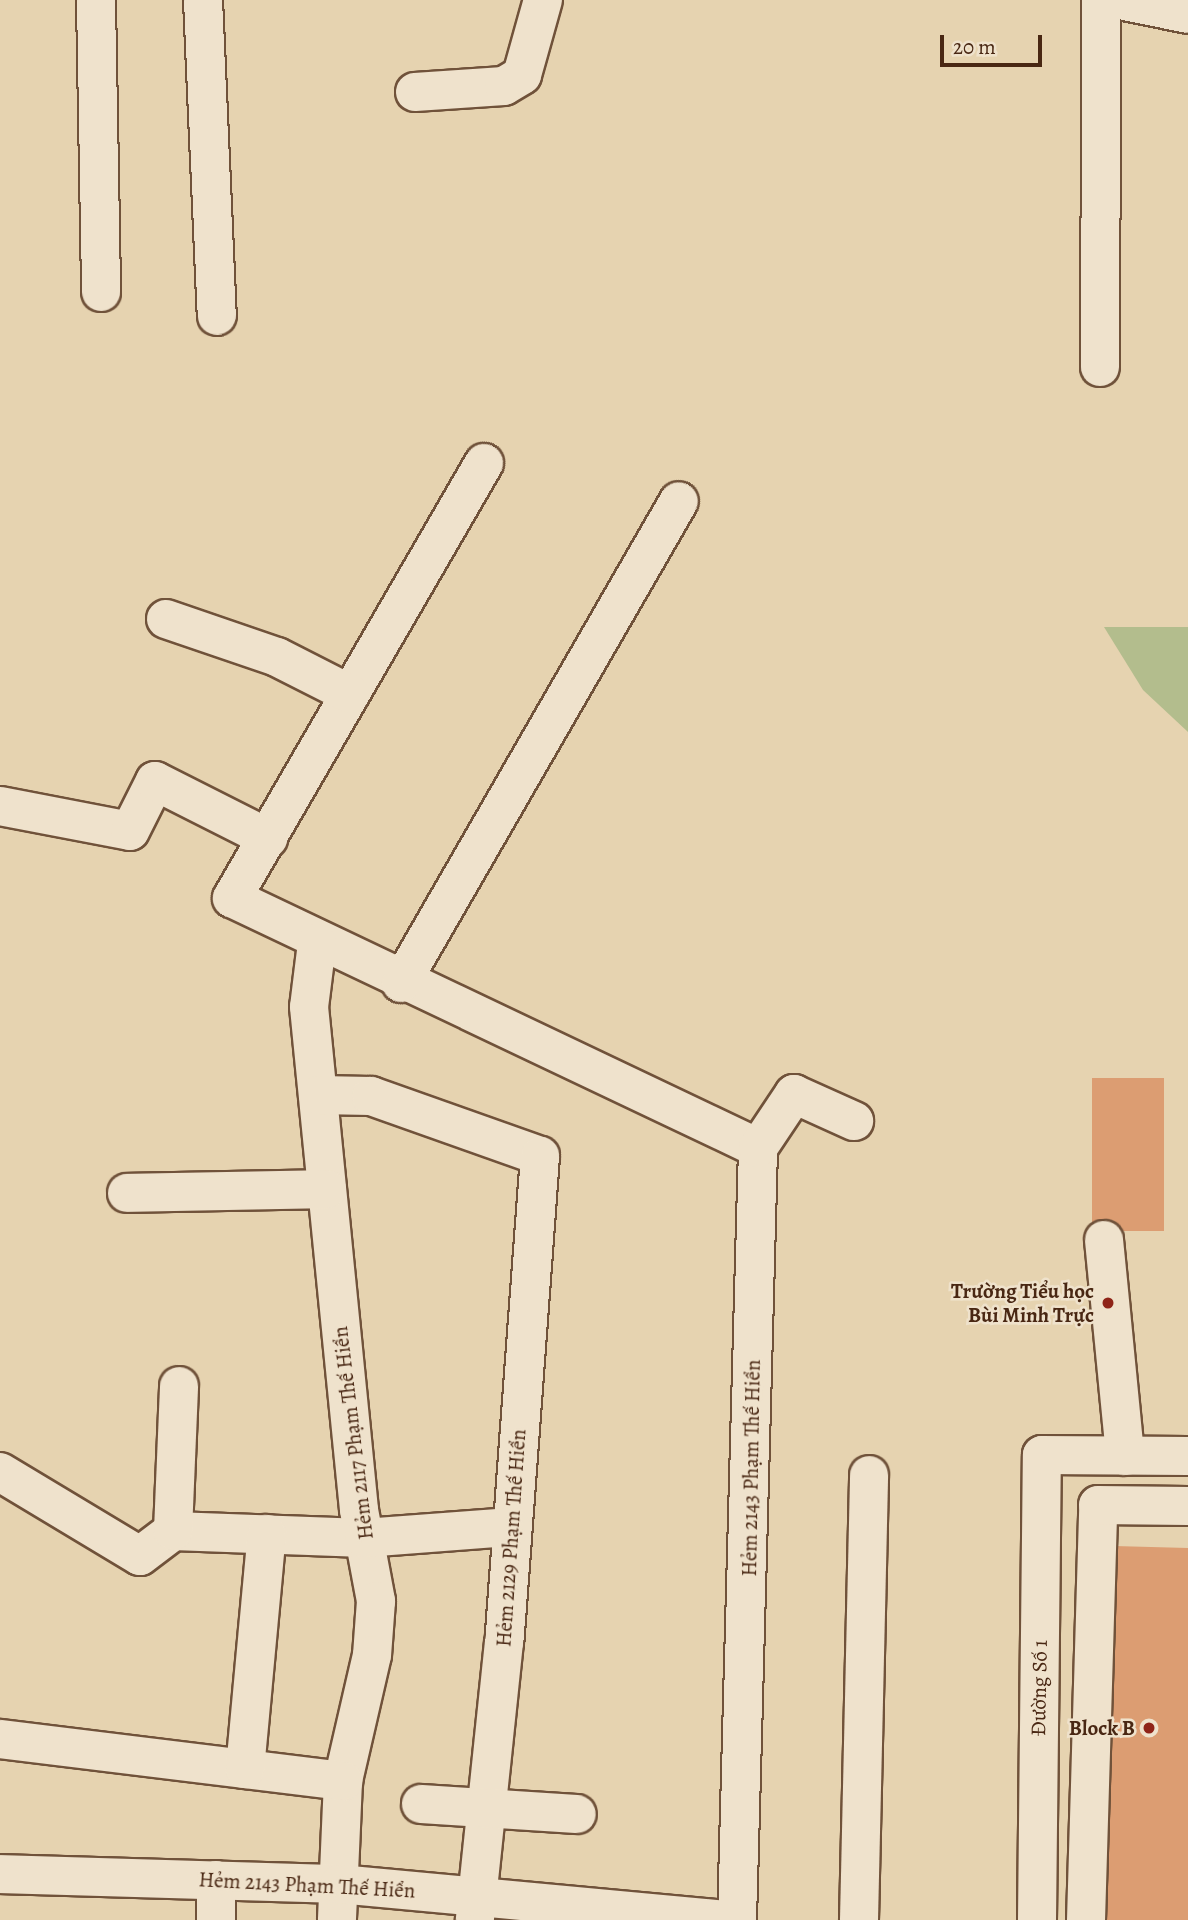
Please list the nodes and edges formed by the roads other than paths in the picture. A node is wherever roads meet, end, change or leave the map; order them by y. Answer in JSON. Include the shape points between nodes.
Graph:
{"nodes":[{"id":1,"x":96,"y":0,"type":"edge"},
{"id":2,"x":203,"y":0,"type":"edge"},
{"id":3,"x":544,"y":0,"type":"edge"},
{"id":4,"x":1101,"y":0,"type":"edge"},
{"id":5,"x":1120,"y":0,"type":"edge"},
{"id":6,"x":1188,"y":13,"type":"edge"},
{"id":7,"x":415,"y":92,"type":"dead end"},
{"id":8,"x":101,"y":292,"type":"dead end"},
{"id":9,"x":217,"y":316,"type":"dead end"},
{"id":10,"x":1100,"y":367,"type":"dead end"},
{"id":11,"x":484,"y":463,"type":"dead end"},
{"id":12,"x":679,"y":500,"type":"dead end"},
{"id":13,"x":166,"y":620,"type":"dead end"},
{"id":14,"x":350,"y":694,"type":"junction"},
{"id":15,"x":0,"y":806,"type":"edge"},
{"id":16,"x":268,"y":838,"type":"junction"},
{"id":17,"x":317,"y":943,"type":"junction"},
{"id":18,"x":401,"y":983,"type":"junction"},
{"id":19,"x":318,"y":1095,"type":"junction"},
{"id":20,"x":854,"y":1121,"type":"dead end"},
{"id":21,"x":758,"y":1148,"type":"junction"},
{"id":22,"x":327,"y":1189,"type":"junction"},
{"id":23,"x":127,"y":1193,"type":"dead end"},
{"id":24,"x":1104,"y":1240,"type":"dead end"},
{"id":25,"x":179,"y":1386,"type":"dead end"},
{"id":26,"x":1125,"y":1456,"type":"junction"},
{"id":27,"x":1188,"y":1456,"type":"edge"},
{"id":28,"x":0,"y":1472,"type":"edge"},
{"id":29,"x":869,"y":1475,"type":"dead end"},
{"id":30,"x":1188,"y":1506,"type":"edge"},
{"id":31,"x":512,"y":1527,"type":"junction"},
{"id":32,"x":173,"y":1531,"type":"junction"},
{"id":33,"x":267,"y":1534,"type":"junction"},
{"id":34,"x":364,"y":1538,"type":"junction"},
{"id":35,"x":0,"y":1739,"type":"edge"},
{"id":36,"x":244,"y":1769,"type":"junction"},
{"id":37,"x":343,"y":1780,"type":"junction"},
{"id":38,"x":421,"y":1804,"type":"dead end"},
{"id":39,"x":487,"y":1809,"type":"junction"},
{"id":40,"x":577,"y":1814,"type":"dead end"},
{"id":41,"x":0,"y":1874,"type":"edge"},
{"id":42,"x":216,"y":1880,"type":"junction"},
{"id":43,"x":338,"y":1902,"type":"edge"},
{"id":44,"x":476,"y":1907,"type":"edge"},
{"id":45,"x":612,"y":1916,"type":"edge"},
{"id":46,"x":216,"y":1920,"type":"edge"},
{"id":47,"x":730,"y":1920,"type":"edge"},
{"id":48,"x":737,"y":1920,"type":"edge"},
{"id":49,"x":859,"y":1920,"type":"edge"},
{"id":50,"x":1037,"y":1920,"type":"edge"},
{"id":51,"x":1086,"y":1920,"type":"edge"}],
"edges":[{"from":1,"to":8,"type":"street"},
{"from":2,"to":9,"type":"street"},
{"from":3,"to":7,"type":"street","via":[[522,75],[504,86]]},
{"from":4,"to":10,"type":"street"},
{"from":5,"to":6,"type":"street"},
{"from":11,"to":14,"type":"street"},
{"from":12,"to":18,"type":"street"},
{"from":13,"to":14,"type":"street","via":[[277,657]]},
{"from":14,"to":16,"type":"street"},
{"from":15,"to":16,"type":"street","via":[[130,831],[155,781]]},
{"from":16,"to":17,"type":"street","via":[[232,898]]},
{"from":17,"to":18,"type":"street"},
{"from":17,"to":19,"type":"street","name":"Hẻm 2117 Phạm Thế Hiển","via":[[309,1007]]},
{"from":18,"to":21,"type":"street"},
{"from":19,"to":22,"type":"street","name":"Hẻm 2117 Phạm Thế Hiển"},
{"from":19,"to":31,"type":"street","name":"Hẻm 2129 Phạm Thế Hiển","via":[[371,1096],[540,1156]]},
{"from":20,"to":21,"type":"street","via":[[794,1094]]},
{"from":21,"to":48,"type":"street","name":"Hẻm 2143 Phạm Thế Hiển"},
{"from":22,"to":23,"type":"street"},
{"from":22,"to":34,"type":"street","name":"Hẻm 2117 Phạm Thế Hiển"},
{"from":24,"to":26,"type":"street"},
{"from":25,"to":32,"type":"street"},
{"from":26,"to":27,"type":"street"},
{"from":26,"to":50,"type":"street","name":"Đường Số 1","via":[[1042,1455]]},
{"from":28,"to":32,"type":"street","via":[[140,1556]]},
{"from":29,"to":49,"type":"street"},
{"from":30,"to":51,"type":"street","via":[[1098,1505]]},
{"from":31,"to":34,"type":"street"},
{"from":31,"to":39,"type":"street","name":"Hẻm 2129 Phạm Thế Hiển"},
{"from":32,"to":33,"type":"street"},
{"from":33,"to":34,"type":"street"},
{"from":33,"to":36,"type":"street"},
{"from":34,"to":37,"type":"street","name":"Hẻm 2117 Phạm Thế Hiển","via":[[376,1601],[372,1655]]},
{"from":35,"to":36,"type":"street"},
{"from":36,"to":37,"type":"street"},
{"from":37,"to":43,"type":"street","name":"Hẻm 2117 Phạm Thế Hiển"},
{"from":38,"to":39,"type":"street"},
{"from":39,"to":40,"type":"street"},
{"from":39,"to":44,"type":"street","name":"Hẻm 2129 Phạm Thế Hiển"},
{"from":41,"to":42,"type":"street","name":"Hẻm 2143 Phạm Thế Hiển"},
{"from":42,"to":43,"type":"street","name":"Hẻm 2143 Phạm Thế Hiển"},
{"from":42,"to":46,"type":"street"},
{"from":43,"to":44,"type":"street","name":"Hẻm 2143 Phạm Thế Hiển"},
{"from":44,"to":45,"type":"street","name":"Hẻm 2143 Phạm Thế Hiển"},
{"from":45,"to":47,"type":"street","name":"Hẻm 2143 Phạm Thế Hiển"}]}
